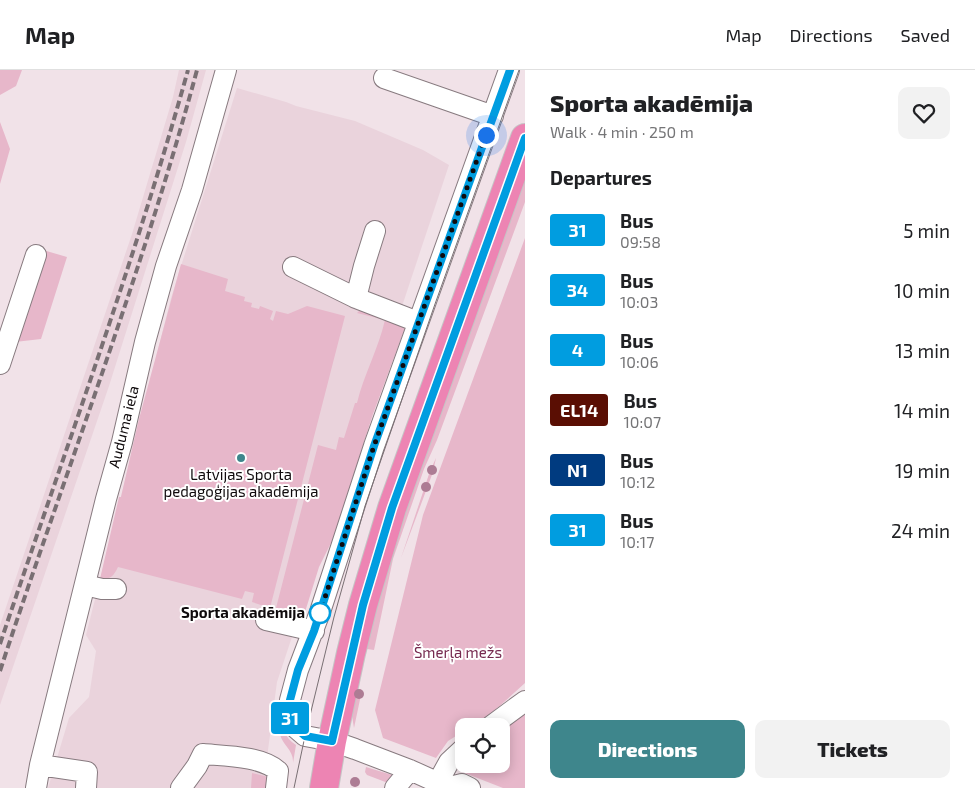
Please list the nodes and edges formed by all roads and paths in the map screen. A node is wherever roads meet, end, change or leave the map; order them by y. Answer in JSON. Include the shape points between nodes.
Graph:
{"nodes":[{"id":1,"x":226,"y":70,"type":"edge"},
{"id":2,"x":510,"y":70,"type":"edge"},
{"id":3,"x":384,"y":78,"type":"dead end"},
{"id":4,"x":493,"y":116,"type":"junction"},
{"id":5,"x":525,"y":138,"type":"edge"},
{"id":6,"x":375,"y":231,"type":"dead end"},
{"id":7,"x":36,"y":255,"type":"dead end"},
{"id":8,"x":293,"y":268,"type":"dead end"},
{"id":9,"x":356,"y":298,"type":"junction"},
{"id":10,"x":418,"y":322,"type":"junction"},
{"id":11,"x":0,"y":364,"type":"edge"},
{"id":12,"x":85,"y":585,"type":"junction"},
{"id":13,"x":116,"y":589,"type":"dead end"},
{"id":14,"x":266,"y":620,"type":"dead end"},
{"id":15,"x":314,"y":631,"type":"junction"},
{"id":16,"x":525,"y":701,"type":"edge"},
{"id":17,"x":502,"y":718,"type":"edge"},
{"id":18,"x":332,"y":741,"type":"junction"},
{"id":19,"x":455,"y":755,"type":"edge"},
{"id":20,"x":40,"y":765,"type":"junction"},
{"id":21,"x":410,"y":770,"type":"junction"},
{"id":22,"x":447,"y":786,"type":"edge"},
{"id":23,"x":36,"y":788,"type":"edge"},
{"id":24,"x":86,"y":788,"type":"edge"},
{"id":25,"x":181,"y":788,"type":"edge"},
{"id":26,"x":276,"y":788,"type":"edge"},
{"id":27,"x":324,"y":788,"type":"edge"},
{"id":28,"x":395,"y":788,"type":"edge"},
{"id":29,"x":470,"y":788,"type":"edge"}],
"edges":[{"from":1,"to":12,"type":"street","name":"Auduma iela","via":[[145,342]]},
{"from":2,"to":4,"type":"street"},
{"from":3,"to":4,"type":"street"},
{"from":4,"to":10,"type":"street"},
{"from":5,"to":18,"type":"highway","via":[[392,508],[363,605]]},
{"from":6,"to":9,"type":"street"},
{"from":7,"to":11,"type":"street"},
{"from":8,"to":9,"type":"street"},
{"from":9,"to":10,"type":"street"},
{"from":10,"to":15,"type":"street","via":[[358,491]]},
{"from":12,"to":13,"type":"street"},
{"from":12,"to":20,"type":"street","name":"Auduma iela"},
{"from":14,"to":15,"type":"street"},
{"from":15,"to":18,"type":"street","via":[[290,700],[290,723],[305,736]]},
{"from":16,"to":17,"type":"street"},
{"from":18,"to":21,"type":"street"},
{"from":18,"to":27,"type":"highway"},
{"from":19,"to":22,"type":"street","via":[[449,762]]},
{"from":20,"to":23,"type":"street","name":"Auduma iela"},
{"from":20,"to":24,"type":"street","via":[[87,772]]},
{"from":21,"to":22,"type":"street"},
{"from":21,"to":28,"type":"street"},
{"from":22,"to":29,"type":"street","via":[[462,784]]},
{"from":25,"to":26,"type":"street","via":[[204,754],[271,764],[278,771]]}]}
